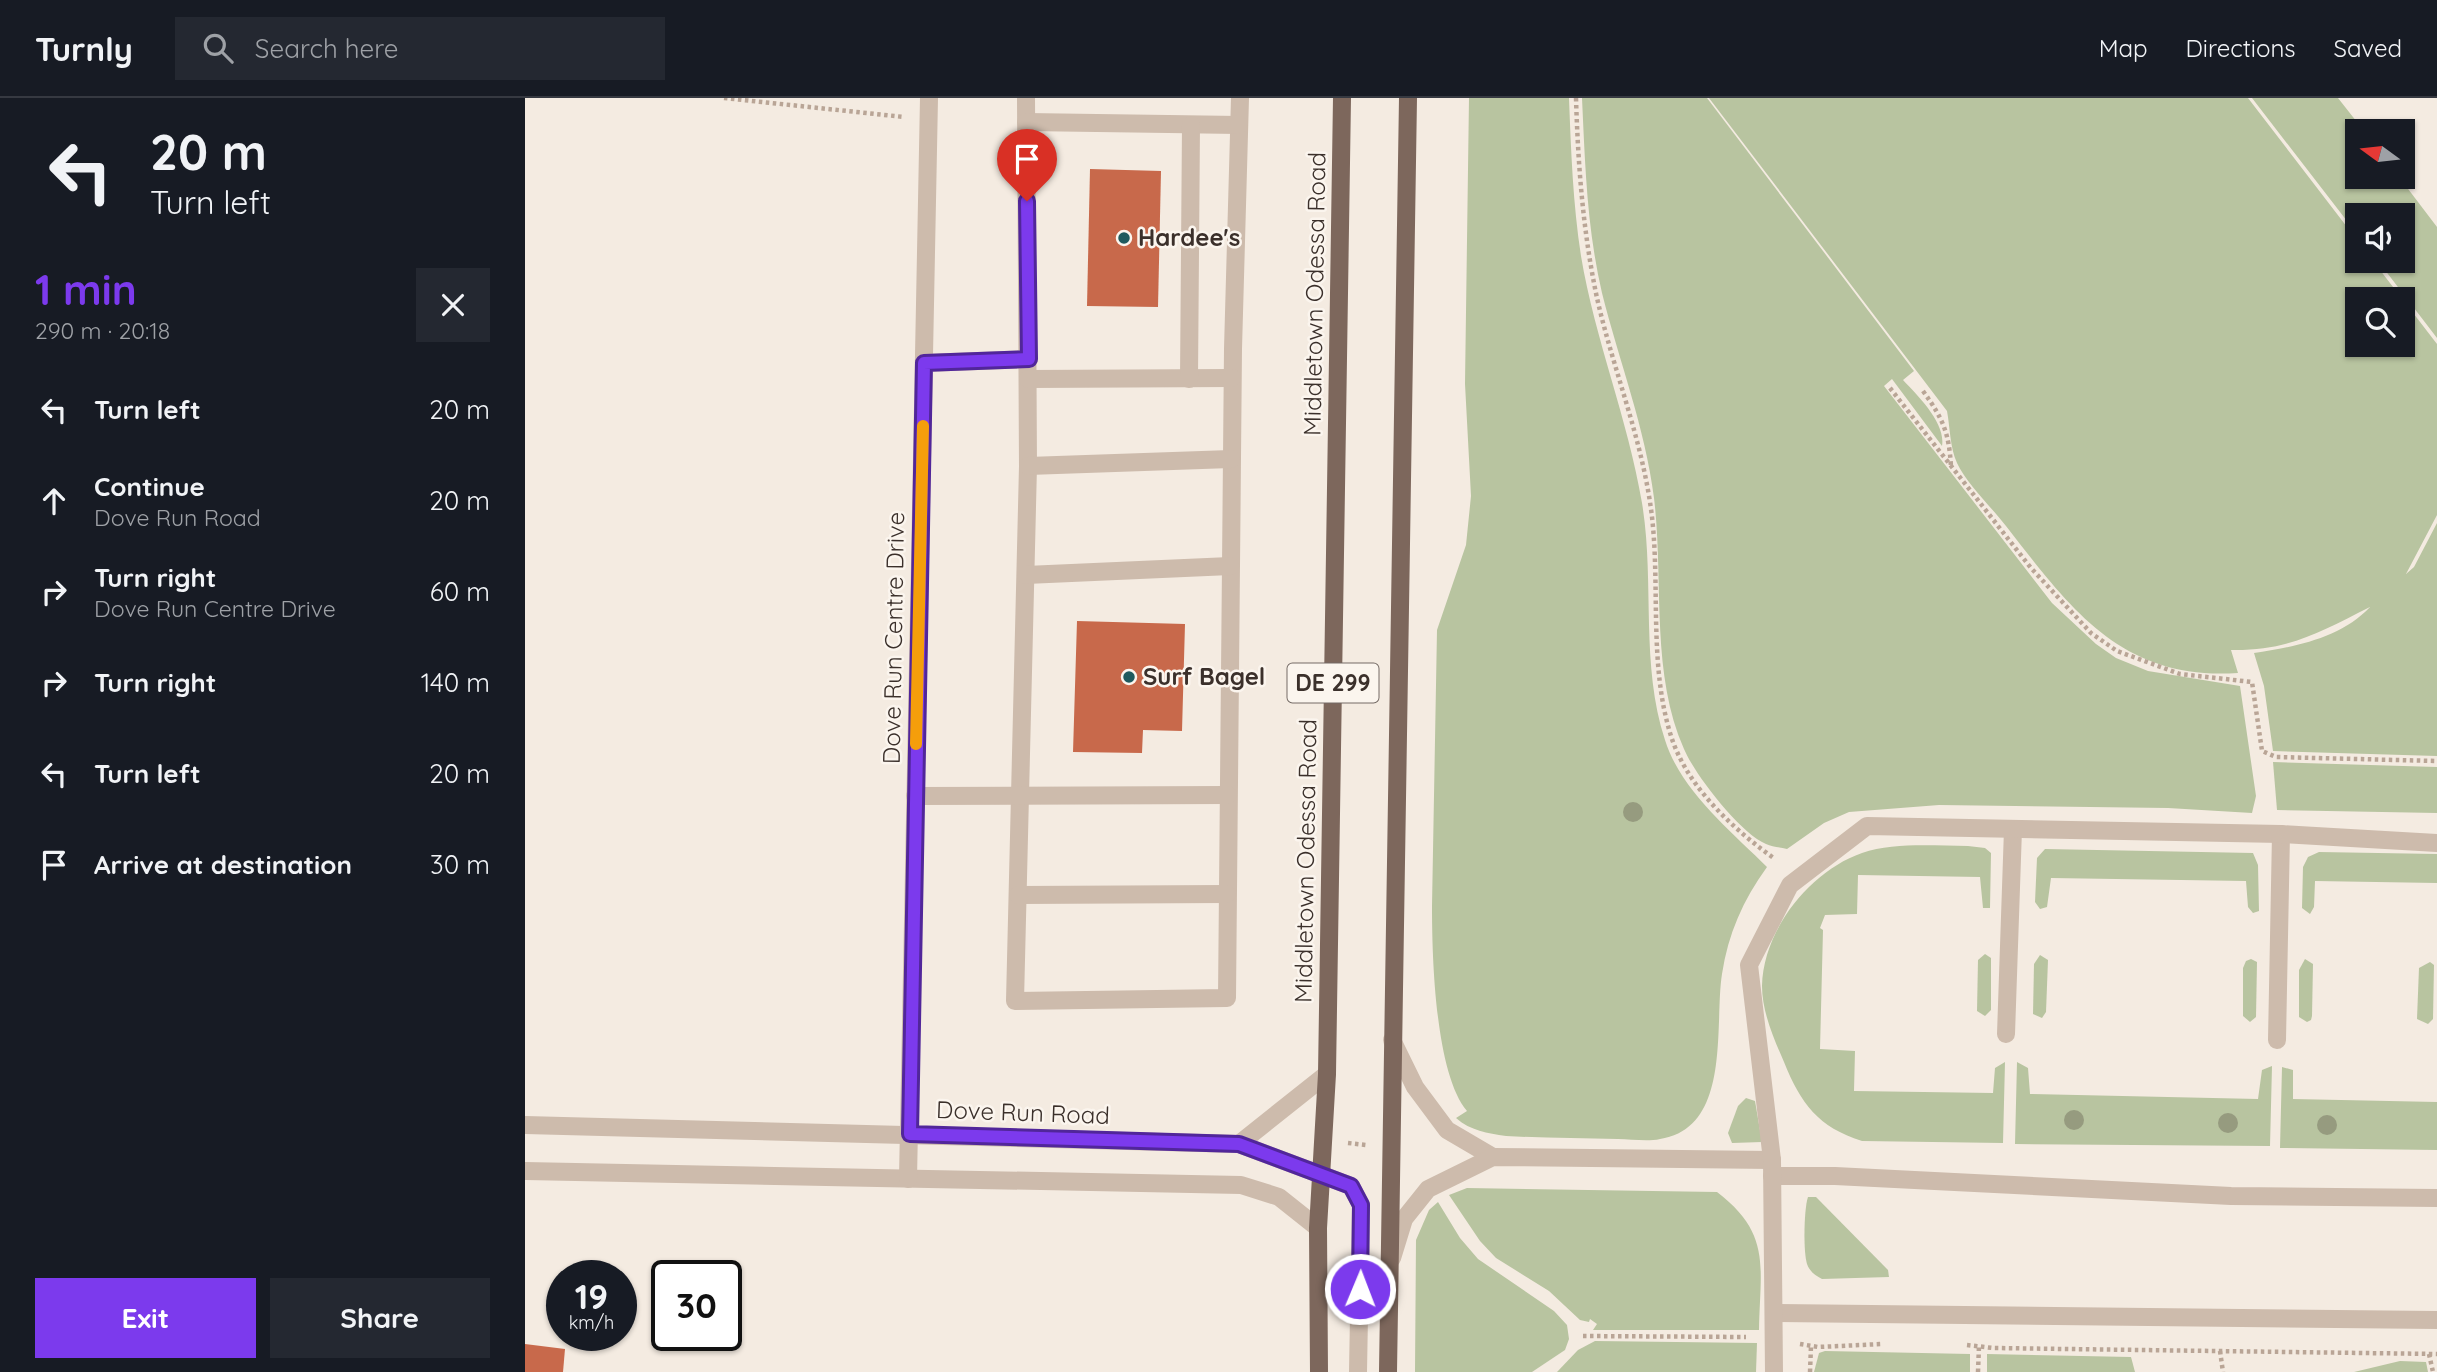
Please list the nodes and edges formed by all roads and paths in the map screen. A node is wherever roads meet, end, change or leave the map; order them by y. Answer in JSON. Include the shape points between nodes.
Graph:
{"nodes":[{"id":1,"x":724,"y":98,"type":"edge"},
{"id":2,"x":929,"y":98,"type":"edge"},
{"id":3,"x":1026,"y":98,"type":"edge"},
{"id":4,"x":1240,"y":98,"type":"edge"},
{"id":5,"x":1332,"y":98,"type":"edge"},
{"id":6,"x":1342,"y":98,"type":"edge"},
{"id":7,"x":1408,"y":98,"type":"edge"},
{"id":8,"x":1576,"y":98,"type":"edge"},
{"id":9,"x":929,"y":120,"type":"junction"},
{"id":10,"x":1026,"y":122,"type":"junction"},
{"id":11,"x":1191,"y":125,"type":"junction"},
{"id":12,"x":1239,"y":125,"type":"junction"},
{"id":13,"x":1342,"y":138,"type":"junction"},
{"id":14,"x":1029,"y":359,"type":"junction"},
{"id":15,"x":924,"y":363,"type":"junction"},
{"id":16,"x":1232,"y":378,"type":"junction"},
{"id":17,"x":1028,"y":379,"type":"junction"},
{"id":18,"x":1189,"y":379,"type":"junction"},
{"id":19,"x":1891,"y":388,"type":"dead end"},
{"id":20,"x":1923,"y":391,"type":"dead end"},
{"id":21,"x":1231,"y":459,"type":"junction"},
{"id":22,"x":1028,"y":466,"type":"junction"},
{"id":23,"x":1951,"y":467,"type":"junction"},
{"id":24,"x":1230,"y":566,"type":"junction"},
{"id":25,"x":1026,"y":575,"type":"junction"},
{"id":26,"x":2437,"y":761,"type":"edge"},
{"id":27,"x":1228,"y":794,"type":"junction"},
{"id":28,"x":915,"y":796,"type":"junction"},
{"id":29,"x":1020,"y":798,"type":"junction"},
{"id":30,"x":2013,"y":829,"type":"junction"},
{"id":31,"x":2281,"y":834,"type":"junction"},
{"id":32,"x":2437,"y":843,"type":"edge"},
{"id":33,"x":1775,"y":859,"type":"dead end"},
{"id":34,"x":1227,"y":894,"type":"junction"},
{"id":35,"x":1018,"y":895,"type":"junction"},
{"id":36,"x":2006,"y":1034,"type":"dead end"},
{"id":37,"x":1392,"y":1040,"type":"junction"},
{"id":38,"x":2277,"y":1040,"type":"dead end"},
{"id":39,"x":1327,"y":1074,"type":"junction"},
{"id":40,"x":525,"y":1125,"type":"edge"},
{"id":41,"x":910,"y":1134,"type":"junction"},
{"id":42,"x":1347,"y":1143,"type":"dead end"},
{"id":43,"x":1239,"y":1144,"type":"junction"},
{"id":44,"x":1366,"y":1144,"type":"dead end"},
{"id":45,"x":1493,"y":1157,"type":"junction"},
{"id":46,"x":1772,"y":1168,"type":"junction"},
{"id":47,"x":525,"y":1171,"type":"edge"},
{"id":48,"x":1321,"y":1174,"type":"junction"},
{"id":49,"x":908,"y":1179,"type":"junction"},
{"id":50,"x":2437,"y":1198,"type":"edge"},
{"id":51,"x":1318,"y":1228,"type":"junction"},
{"id":52,"x":1390,"y":1266,"type":"junction"},
{"id":53,"x":1773,"y":1312,"type":"junction"},
{"id":54,"x":2437,"y":1320,"type":"edge"},
{"id":55,"x":1811,"y":1346,"type":"dead end"},
{"id":56,"x":1979,"y":1346,"type":"dead end"},
{"id":57,"x":2220,"y":1351,"type":"dead end"},
{"id":58,"x":2429,"y":1354,"type":"dead end"},
{"id":59,"x":1319,"y":1372,"type":"edge"},
{"id":60,"x":1359,"y":1372,"type":"edge"},
{"id":61,"x":1388,"y":1372,"type":"edge"},
{"id":62,"x":1774,"y":1372,"type":"edge"},
{"id":63,"x":1810,"y":1372,"type":"edge"},
{"id":64,"x":1978,"y":1372,"type":"edge"},
{"id":65,"x":2223,"y":1372,"type":"edge"},
{"id":66,"x":2433,"y":1372,"type":"edge"}],
"edges":[{"from":1,"to":9,"type":"path"},
{"from":2,"to":9,"type":"street","name":"Dove Run Centre Drive"},
{"from":3,"to":10,"type":"street"},
{"from":4,"to":12,"type":"street"},
{"from":5,"to":13,"type":"street"},
{"from":6,"to":13,"type":"main road","name":"Middletown Odessa Road","number":"DE 299"},
{"from":7,"to":37,"type":"main road","number":"DE 299"},
{"from":8,"to":33,"type":"path","via":[[1587,243],[1651,510],[1655,617],[1671,736],[1687,770],[1717,809],[1746,839]]},
{"from":9,"to":15,"type":"street","name":"Dove Run Centre Drive"},
{"from":10,"to":11,"type":"street"},
{"from":10,"to":14,"type":"street"},
{"from":11,"to":12,"type":"street"},
{"from":11,"to":18,"type":"street"},
{"from":12,"to":16,"type":"street"},
{"from":13,"to":39,"type":"main road","name":"Middletown Odessa Road","number":"DE 299"},
{"from":14,"to":15,"type":"street"},
{"from":14,"to":17,"type":"street"},
{"from":15,"to":28,"type":"street","name":"Dove Run Centre Drive"},
{"from":16,"to":18,"type":"street"},
{"from":16,"to":21,"type":"street"},
{"from":17,"to":18,"type":"street"},
{"from":17,"to":22,"type":"street"},
{"from":19,"to":23,"type":"path"},
{"from":20,"to":23,"type":"path","via":[[1943,419]]},
{"from":21,"to":22,"type":"street"},
{"from":21,"to":24,"type":"street"},
{"from":22,"to":25,"type":"street"},
{"from":23,"to":26,"type":"path","via":[[2031,568],[2091,633],[2116,651],[2180,674],[2252,682],[2262,751],[2276,757]]},
{"from":24,"to":25,"type":"street"},
{"from":24,"to":27,"type":"street"},
{"from":25,"to":29,"type":"street"},
{"from":27,"to":29,"type":"street"},
{"from":27,"to":34,"type":"street"},
{"from":28,"to":29,"type":"street"},
{"from":28,"to":41,"type":"street","name":"Dove Run Centre Drive"},
{"from":29,"to":35,"type":"street"},
{"from":30,"to":31,"type":"street"},
{"from":30,"to":36,"type":"street"},
{"from":30,"to":46,"type":"street","via":[[1867,826],[1790,885],[1749,965]]},
{"from":31,"to":32,"type":"street"},
{"from":31,"to":38,"type":"street"},
{"from":34,"to":35,"type":"street"},
{"from":34,"to":35,"type":"street","via":[[1227,998],[1016,1001]]},
{"from":37,"to":45,"type":"street","via":[[1415,1087],[1447,1130]]},
{"from":37,"to":52,"type":"main road","number":"DE 299"},
{"from":39,"to":43,"type":"street"},
{"from":39,"to":48,"type":"main road","name":"Middletown Odessa Road","number":"DE 299"},
{"from":40,"to":41,"type":"street","name":"Dove Run Road"},
{"from":41,"to":43,"type":"street","name":"Dove Run Road"},
{"from":41,"to":49,"type":"street","name":"Dove Run Centre Drive"},
{"from":42,"to":44,"type":"path"},
{"from":43,"to":48,"type":"street","name":"Dove Run Road"},
{"from":45,"to":46,"type":"street"},
{"from":45,"to":52,"type":"street","via":[[1428,1189],[1404,1219]]},
{"from":46,"to":50,"type":"street","via":[[2231,1196]]},
{"from":46,"to":53,"type":"street"},
{"from":47,"to":49,"type":"street"},
{"from":48,"to":51,"type":"main road","name":"Middletown Odessa Road","number":"DE 299"},
{"from":48,"to":60,"type":"street","name":"Dove Run Road","via":[[1351,1186],[1361,1205]]},
{"from":49,"to":51,"type":"street","via":[[1241,1185],[1279,1197]]},
{"from":51,"to":59,"type":"main road","name":"Middletown Odessa Road","number":"DE 299"},
{"from":52,"to":61,"type":"main road","number":"DE 299"},
{"from":53,"to":54,"type":"street"},
{"from":53,"to":62,"type":"street"},
{"from":55,"to":63,"type":"path"},
{"from":56,"to":64,"type":"path"},
{"from":57,"to":65,"type":"path"},
{"from":58,"to":66,"type":"path"}]}
